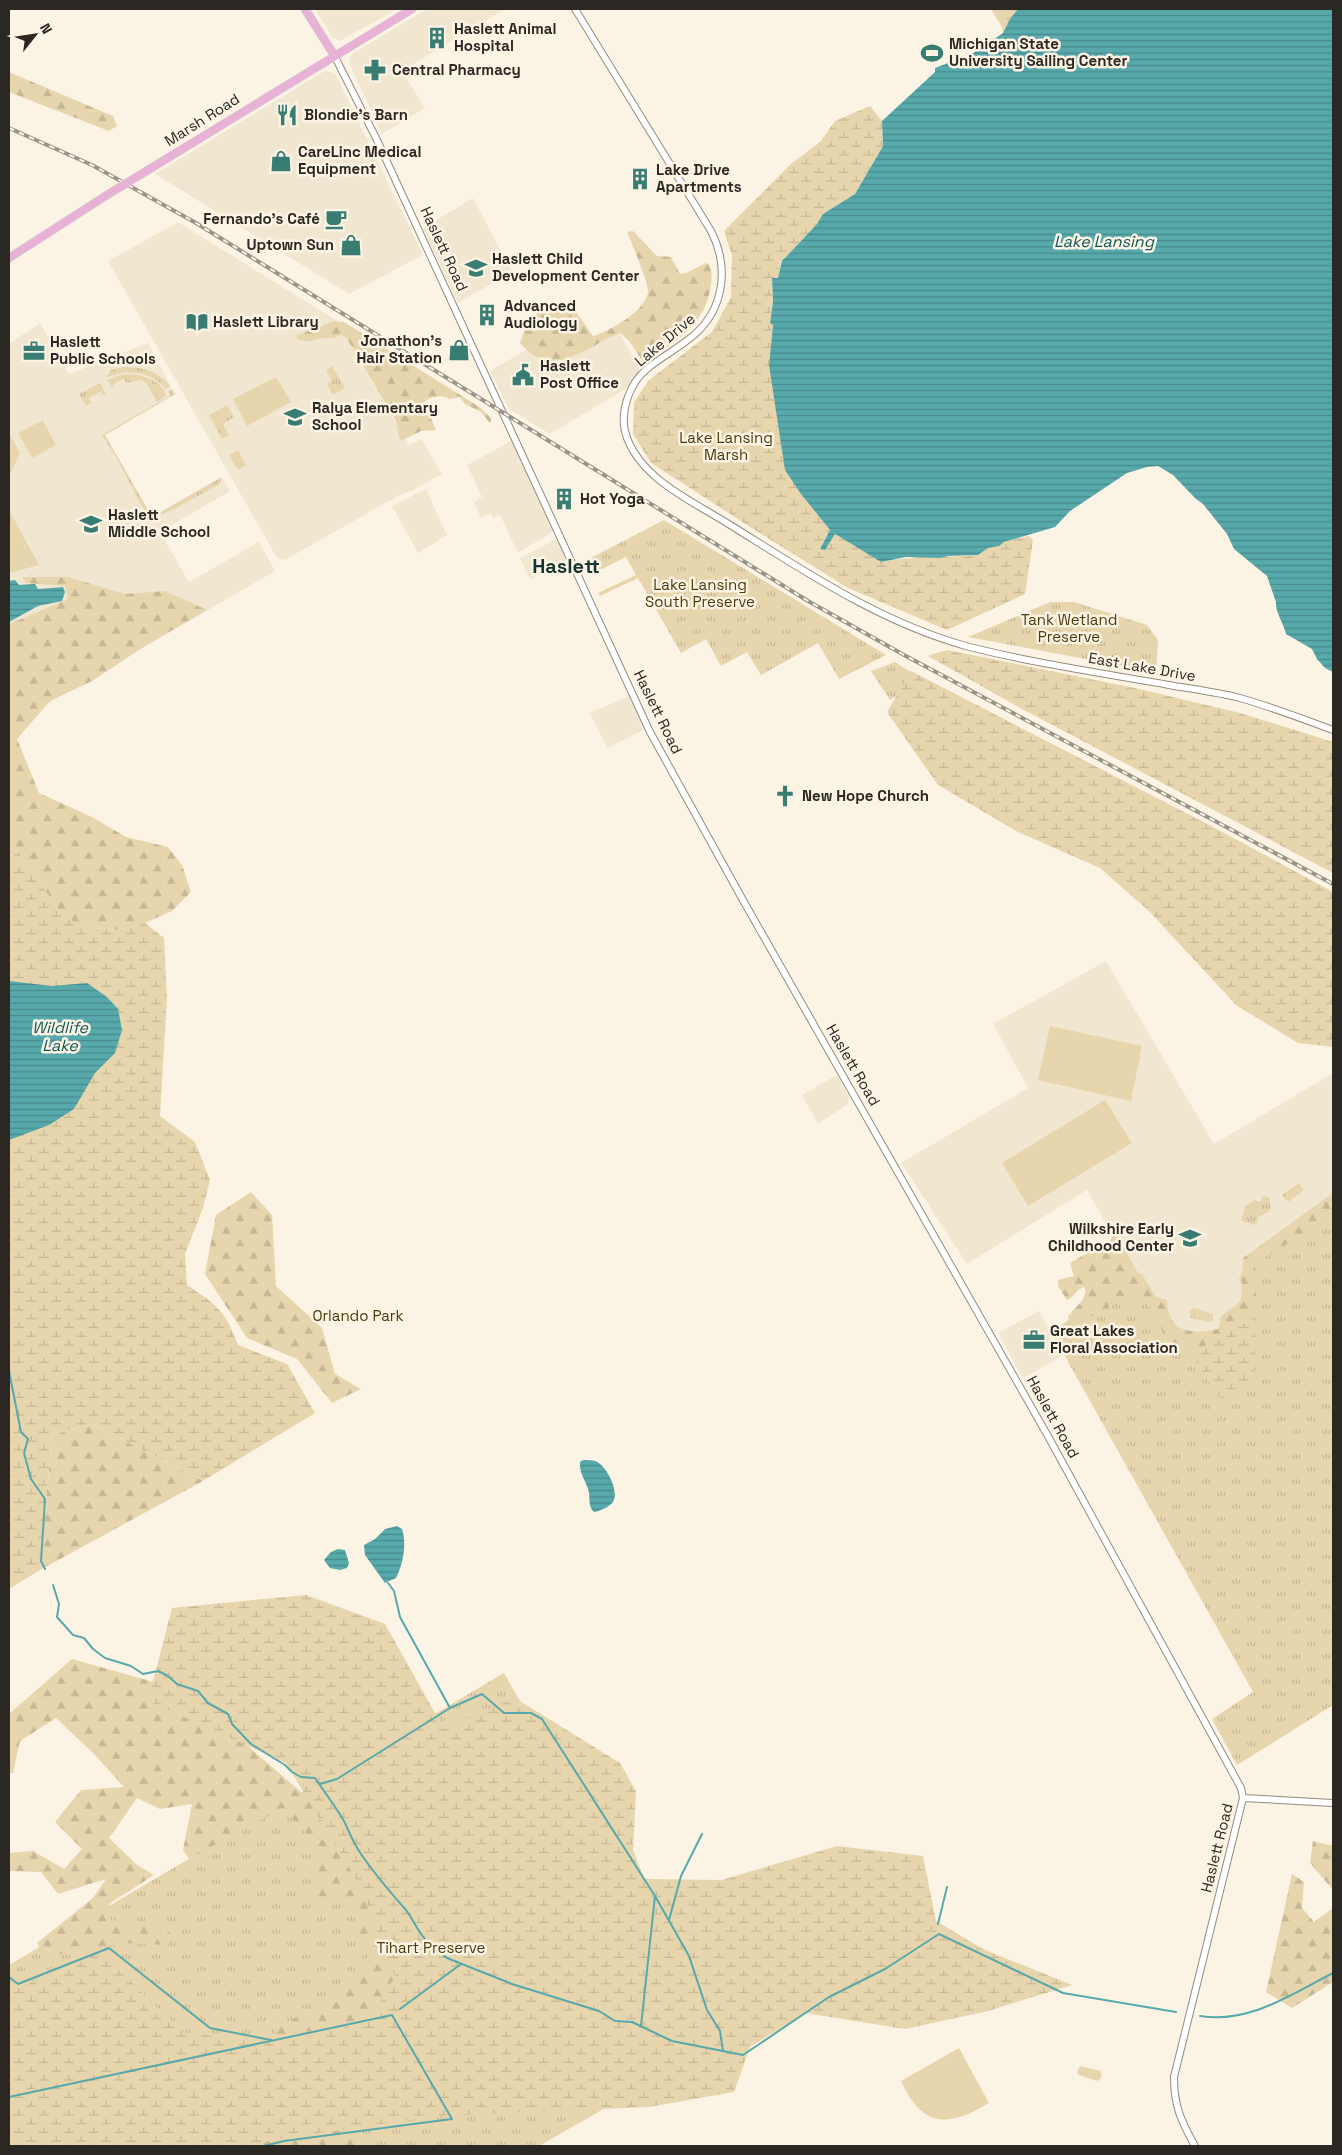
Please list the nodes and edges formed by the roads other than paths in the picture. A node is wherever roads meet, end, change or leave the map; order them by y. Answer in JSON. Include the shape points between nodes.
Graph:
{"nodes":[{"id":1,"x":306,"y":9,"type":"edge"},
{"id":2,"x":412,"y":9,"type":"edge"},
{"id":3,"x":575,"y":9,"type":"edge"},
{"id":4,"x":334,"y":55,"type":"junction"},
{"id":5,"x":9,"y":258,"type":"edge"},
{"id":6,"x":945,"y":639,"type":"joint"},
{"id":7,"x":1333,"y":730,"type":"edge"},
{"id":8,"x":1243,"y":1798,"type":"junction"},
{"id":9,"x":1333,"y":1803,"type":"edge"},
{"id":10,"x":1195,"y":2146,"type":"edge"}],
"edges":[{"from":1,"to":4,"type":"main road","name":"Haslett Road"},
{"from":2,"to":4,"type":"main road","name":"Marsh Road"},
{"from":3,"to":6,"type":"street","name":"Lake Drive","via":[[711,231],[722,264],[721,289],[707,321],[688,340],[648,368],[634,384],[624,417],[624,430],[633,451],[645,468],[678,492],[824,583],[894,620]]},
{"from":4,"to":5,"type":"main road","name":"Marsh Road","bridge":true},
{"from":4,"to":8,"type":"street","name":"Haslett Road","via":[[378,140],[650,732],[1049,1438],[1234,1772]]},
{"from":6,"to":7,"type":"street","name":"East Lake Drive","via":[[1019,658],[1238,698]]},
{"from":8,"to":9,"type":"street"},
{"from":8,"to":10,"type":"street","name":"Haslett Road","via":[[1174,2077],[1174,2095],[1180,2119]]}]}
